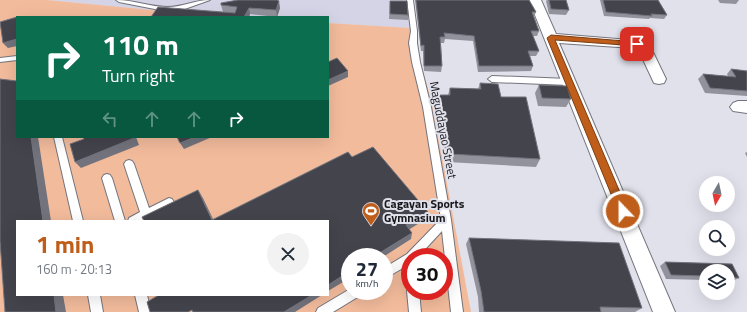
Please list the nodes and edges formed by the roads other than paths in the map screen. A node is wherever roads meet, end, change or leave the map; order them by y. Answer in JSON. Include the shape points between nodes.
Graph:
{"nodes":[{"id":1,"x":119,"y":0,"type":"edge"},
{"id":2,"x":207,"y":0,"type":"edge"},
{"id":3,"x":410,"y":0,"type":"edge"},
{"id":4,"x":535,"y":0,"type":"edge"},
{"id":5,"x":551,"y":38,"type":"junction"},
{"id":6,"x":16,"y":58,"type":"edge"},
{"id":7,"x":0,"y":60,"type":"edge"},
{"id":8,"x":492,"y":79,"type":"dead end"},
{"id":9,"x":659,"y":79,"type":"dead end"},
{"id":10,"x":569,"y":82,"type":"junction"},
{"id":11,"x":58,"y":138,"type":"edge"},
{"id":12,"x":129,"y":164,"type":"dead end"},
{"id":13,"x":107,"y":178,"type":"dead end"},
{"id":14,"x":169,"y":202,"type":"edge"},
{"id":15,"x":146,"y":214,"type":"junction"},
{"id":16,"x":78,"y":220,"type":"edge"},
{"id":17,"x":120,"y":220,"type":"edge"},
{"id":18,"x":135,"y":220,"type":"edge"},
{"id":19,"x":446,"y":220,"type":"junction"},
{"id":20,"x":419,"y":248,"type":"edge"},
{"id":21,"x":94,"y":296,"type":"edge"},
{"id":22,"x":141,"y":296,"type":"edge"},
{"id":23,"x":342,"y":300,"type":"edge"},
{"id":24,"x":414,"y":300,"type":"edge"},
{"id":25,"x":97,"y":312,"type":"edge"},
{"id":26,"x":145,"y":312,"type":"edge"},
{"id":27,"x":322,"y":312,"type":"edge"},
{"id":28,"x":415,"y":312,"type":"edge"},
{"id":29,"x":457,"y":312,"type":"edge"},
{"id":30,"x":664,"y":312,"type":"edge"}],
"edges":[{"from":1,"to":2,"type":"lane","via":[[165,9],[179,9]]},
{"from":3,"to":19,"type":"lane","name":"Maguddayao Street","via":[[414,25],[413,44],[427,107]]},
{"from":4,"to":5,"type":"street"},
{"from":5,"to":9,"type":"street","via":[[637,44],[646,52]]},
{"from":5,"to":10,"type":"street"},
{"from":6,"to":7,"type":"lane"},
{"from":8,"to":10,"type":"lane"},
{"from":10,"to":30,"type":"street"},
{"from":11,"to":16,"type":"lane"},
{"from":12,"to":15,"type":"lane"},
{"from":13,"to":17,"type":"lane"},
{"from":14,"to":15,"type":"lane"},
{"from":15,"to":18,"type":"lane"},
{"from":19,"to":20,"type":"lane"},
{"from":19,"to":29,"type":"lane","name":"Maguddayao Street"},
{"from":21,"to":25,"type":"lane"},
{"from":22,"to":26,"type":"lane"},
{"from":23,"to":27,"type":"lane"},
{"from":24,"to":28,"type":"lane"}]}
